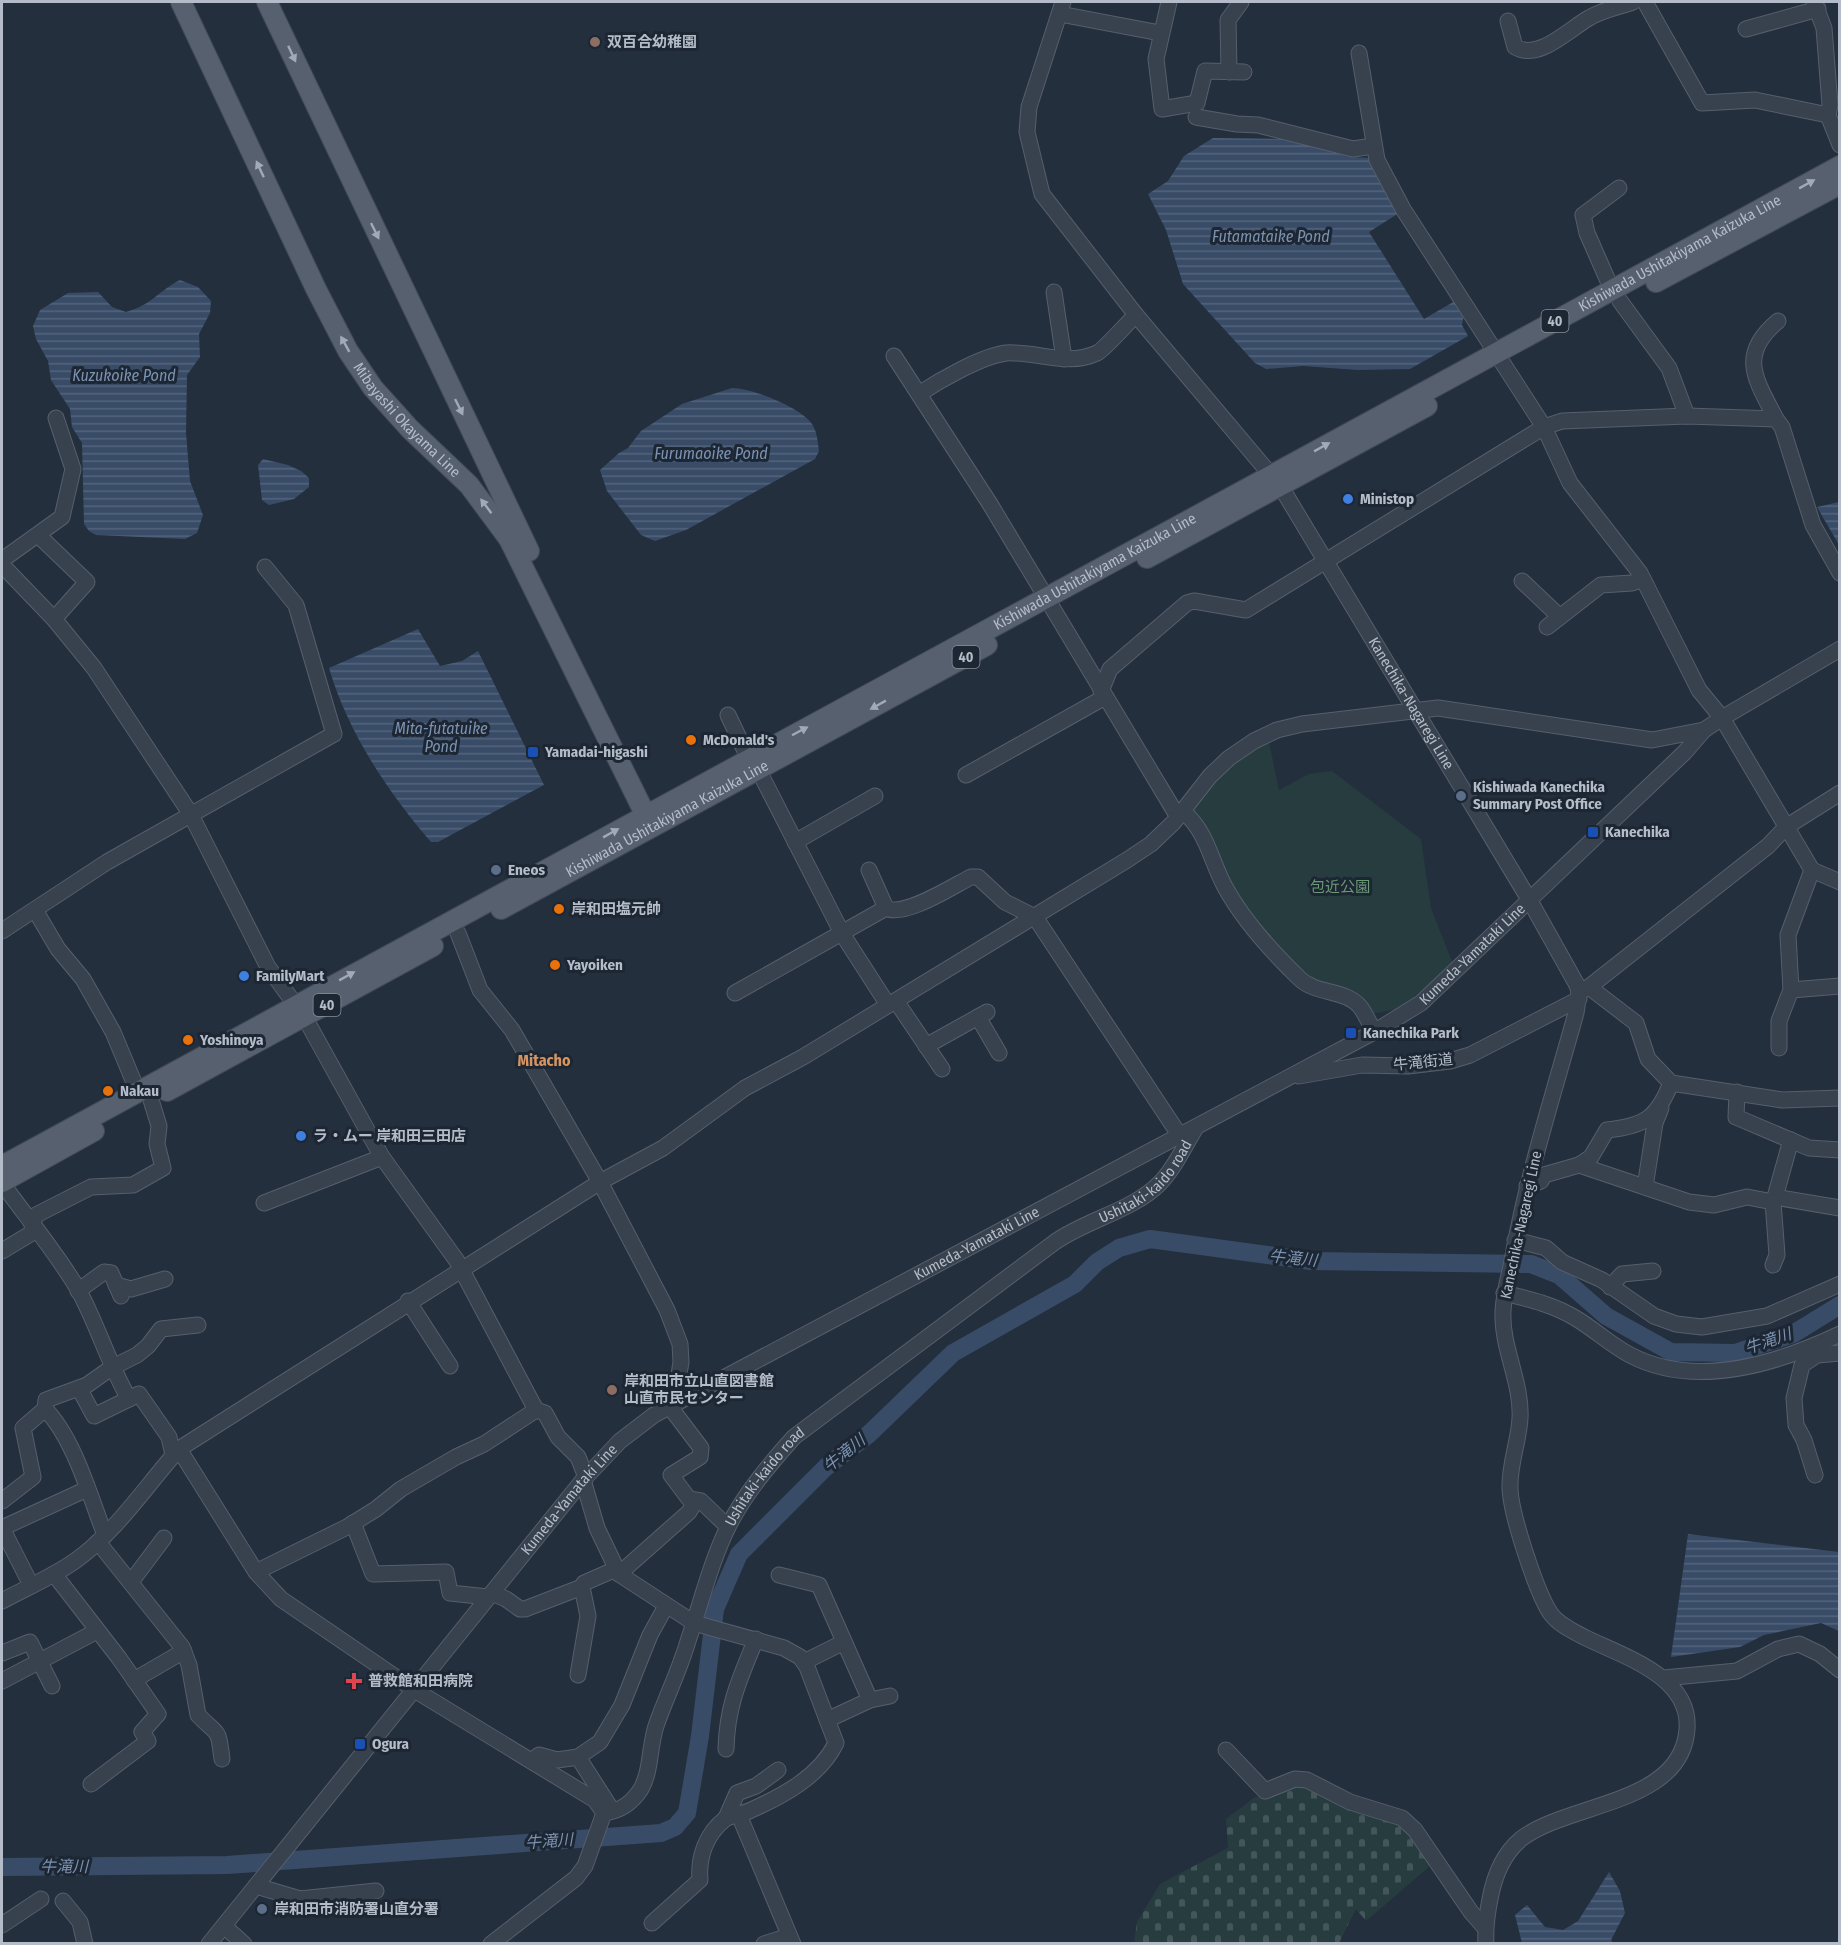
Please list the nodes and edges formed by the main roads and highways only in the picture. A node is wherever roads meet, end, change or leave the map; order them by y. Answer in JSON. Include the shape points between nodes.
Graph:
{"nodes":[{"id":1,"x":181,"y":2,"type":"edge"},
{"id":2,"x":267,"y":2,"type":"edge"},
{"id":3,"x":1839,"y":166,"type":"edge"},
{"id":4,"x":1839,"y":184,"type":"edge"},
{"id":5,"x":1616,"y":295,"type":"junction"},
{"id":6,"x":654,"y":818,"type":"junction"},
{"id":7,"x":300,"y":1011,"type":"junction"},
{"id":8,"x":144,"y":1096,"type":"junction"},
{"id":9,"x":2,"y":1166,"type":"edge"},
{"id":10,"x":2,"y":1183,"type":"edge"}],
"edges":[{"from":6,"to":1,"type":"main road","name":"Mibayashi Okayama Line","one_way":true,"via":[[509,539],[469,485],[373,388],[348,351]]},
{"from":2,"to":6,"type":"main road","name":"Mibayashi Okayama Line","one_way":true},
{"from":5,"to":3,"type":"main road","name":"Kishiwada Ushitakiyama Kaizuka Line","number":"40","one_way":true},
{"from":4,"to":5,"type":"main road","name":"Kishiwada Ushitakiyama Kaizuka Line","number":"40"},
{"from":5,"to":6,"type":"main road","name":"Kishiwada Ushitakiyama Kaizuka Line","number":"40"},
{"from":7,"to":6,"type":"main road","name":"Kishiwada Ushitakiyama Kaizuka Line","number":"40","one_way":true,"via":[[468,914]]},
{"from":6,"to":7,"type":"main road","name":"Kishiwada Ushitakiyama Kaizuka Line","number":"40","via":[[458,933]]},
{"from":7,"to":8,"type":"main road","name":"Kishiwada Ushitakiyama Kaizuka Line","number":"40"},
{"from":8,"to":9,"type":"main road","name":"Kishiwada Ushitakiyama Kaizuka Line","number":"40"},
{"from":8,"to":10,"type":"main road","name":"Kishiwada Ushitakiyama Kaizuka Line","number":"40"}]}
